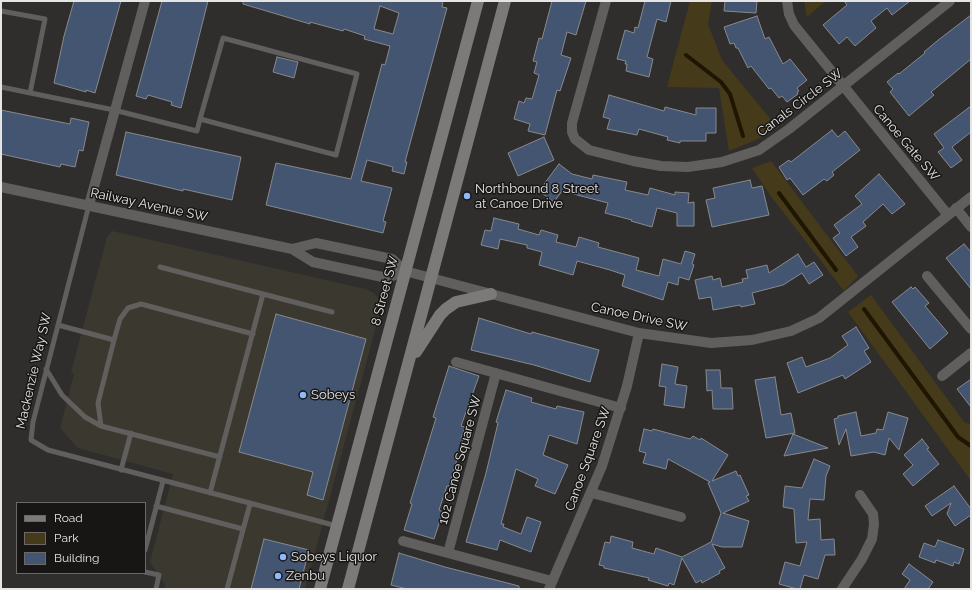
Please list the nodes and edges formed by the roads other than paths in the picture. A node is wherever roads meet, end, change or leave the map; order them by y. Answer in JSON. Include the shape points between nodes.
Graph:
{"nodes":[{"id":1,"x":144,"y":1,"type":"edge"},
{"id":2,"x":478,"y":1,"type":"edge"},
{"id":3,"x":505,"y":1,"type":"edge"},
{"id":4,"x":606,"y":1,"type":"edge"},
{"id":5,"x":787,"y":1,"type":"edge"},
{"id":6,"x":950,"y":1,"type":"edge"},
{"id":7,"x":1,"y":10,"type":"edge"},
{"id":8,"x":1,"y":87,"type":"edge"},
{"id":9,"x":843,"y":87,"type":"junction"},
{"id":10,"x":30,"y":93,"type":"junction"},
{"id":11,"x":114,"y":110,"type":"junction"},
{"id":12,"x":200,"y":119,"type":"junction"},
{"id":13,"x":1,"y":187,"type":"edge"},
{"id":14,"x":971,"y":197,"type":"edge"},
{"id":15,"x":89,"y":206,"type":"junction"},
{"id":16,"x":952,"y":212,"type":"junction"},
{"id":17,"x":971,"y":226,"type":"edge"},
{"id":18,"x":292,"y":249,"type":"junction"},
{"id":19,"x":160,"y":267,"type":"dead end"},
{"id":20,"x":405,"y":271,"type":"junction"},
{"id":21,"x":927,"y":276,"type":"dead end"},
{"id":22,"x":431,"y":278,"type":"junction"},
{"id":23,"x":263,"y":294,"type":"junction"},
{"id":24,"x":491,"y":294,"type":"junction"},
{"id":25,"x":332,"y":312,"type":"dead end"},
{"id":26,"x":58,"y":325,"type":"junction"},
{"id":27,"x":971,"y":329,"type":"edge"},
{"id":28,"x":639,"y":333,"type":"junction"},
{"id":29,"x":253,"y":334,"type":"junction"},
{"id":30,"x":114,"y":340,"type":"junction"},
{"id":31,"x":971,"y":353,"type":"edge"},
{"id":32,"x":410,"y":362,"type":"junction"},
{"id":33,"x":456,"y":362,"type":"dead end"},
{"id":34,"x":46,"y":369,"type":"junction"},
{"id":35,"x":496,"y":373,"type":"junction"},
{"id":36,"x":942,"y":376,"type":"dead end"},
{"id":37,"x":621,"y":408,"type":"junction"},
{"id":38,"x":101,"y":426,"type":"junction"},
{"id":39,"x":130,"y":433,"type":"junction"},
{"id":40,"x":220,"y":457,"type":"junction"},
{"id":41,"x":121,"y":470,"type":"junction"},
{"id":42,"x":163,"y":481,"type":"junction"},
{"id":43,"x":210,"y":493,"type":"junction"},
{"id":44,"x":592,"y":493,"type":"junction"},
{"id":45,"x":860,"y":495,"type":"dead end"},
{"id":46,"x":250,"y":504,"type":"junction"},
{"id":47,"x":156,"y":506,"type":"junction"},
{"id":48,"x":681,"y":517,"type":"dead end"},
{"id":49,"x":337,"y":526,"type":"junction"},
{"id":50,"x":243,"y":529,"type":"junction"},
{"id":51,"x":403,"y":541,"type":"dead end"},
{"id":52,"x":146,"y":546,"type":"edge"},
{"id":53,"x":448,"y":553,"type":"junction"},
{"id":54,"x":146,"y":572,"type":"edge"},
{"id":55,"x":550,"y":585,"type":"edge"},
{"id":56,"x":156,"y":589,"type":"edge"},
{"id":57,"x":227,"y":589,"type":"edge"},
{"id":58,"x":320,"y":589,"type":"edge"},
{"id":59,"x":348,"y":589,"type":"edge"},
{"id":60,"x":842,"y":589,"type":"edge"}],
"edges":[{"from":1,"to":11,"type":"street","name":"Mackenzie Way SW"},
{"from":2,"to":20,"type":"main road","name":"8 Street SW"},
{"from":3,"to":22,"type":"main road"},
{"from":4,"to":9,"type":"street","name":"Canals Circle SW","via":[[572,123],[575,139],[589,150],[661,166],[688,167],[722,162],[759,150]]},
{"from":5,"to":9,"type":"street","name":"Canoe Gate SW","via":[[794,25]]},
{"from":6,"to":9,"type":"street","name":"Canals Circle SW"},
{"from":7,"to":10,"type":"lane","via":[[46,19]]},
{"from":8,"to":10,"type":"lane"},
{"from":9,"to":16,"type":"street","name":"Canoe Gate SW"},
{"from":10,"to":11,"type":"lane"},
{"from":11,"to":12,"type":"lane","via":[[197,131]]},
{"from":11,"to":15,"type":"street","name":"Mackenzie Way SW"},
{"from":12,"to":12,"type":"lane","via":[[223,38],[357,74],[336,155]]},
{"from":13,"to":15,"type":"street","name":"Railway Avenue SW"},
{"from":14,"to":16,"type":"street","name":"Canoe Drive SW"},
{"from":15,"to":18,"type":"street","name":"Railway Avenue SW"},
{"from":15,"to":26,"type":"lane","name":"Mackenzie Way SW"},
{"from":16,"to":17,"type":"street","name":"Canoe Gate SW"},
{"from":16,"to":28,"type":"street","name":"Canoe Drive SW","via":[[819,318],[791,331],[752,340],[711,343]]},
{"from":18,"to":20,"type":"street","name":"Railway Avenue SW","via":[[316,243],[392,260]]},
{"from":18,"to":20,"type":"street","name":"Railway Avenue SW","via":[[313,262],[387,278]]},
{"from":19,"to":23,"type":"lane"},
{"from":20,"to":22,"type":"street","name":"Canoe Drive SW"},
{"from":20,"to":49,"type":"main road","name":"8 Street SW"},
{"from":21,"to":27,"type":"street"},
{"from":22,"to":24,"type":"street","name":"Canoe Drive SW"},
{"from":22,"to":32,"type":"main road"},
{"from":23,"to":25,"type":"lane"},
{"from":23,"to":29,"type":"lane"},
{"from":24,"to":28,"type":"street","name":"Canoe Drive SW"},
{"from":24,"to":32,"type":"main road","via":[[456,302],[446,309]]},
{"from":26,"to":30,"type":"lane"},
{"from":26,"to":34,"type":"lane","name":"Mackenzie Way SW"},
{"from":28,"to":37,"type":"street","name":"Canoe Square SW"},
{"from":29,"to":30,"type":"lane","via":[[141,304],[128,308],[120,319]]},
{"from":29,"to":40,"type":"lane"},
{"from":30,"to":38,"type":"lane","via":[[98,403]]},
{"from":31,"to":36,"type":"street"},
{"from":32,"to":59,"type":"main road"},
{"from":33,"to":35,"type":"street"},
{"from":34,"to":38,"type":"lane","via":[[62,395],[85,417]]},
{"from":34,"to":41,"type":"lane","name":"Mackenzie Way SW","via":[[31,440],[48,450]]},
{"from":35,"to":37,"type":"street"},
{"from":35,"to":53,"type":"street","name":"102 Canoe Square SW"},
{"from":37,"to":44,"type":"street","name":"Canoe Square SW"},
{"from":38,"to":39,"type":"lane"},
{"from":39,"to":40,"type":"lane"},
{"from":39,"to":41,"type":"lane"},
{"from":40,"to":43,"type":"lane"},
{"from":41,"to":42,"type":"lane","name":"Mackenzie Way SW"},
{"from":42,"to":43,"type":"lane","name":"Mackenzie Way SW"},
{"from":42,"to":47,"type":"lane"},
{"from":43,"to":46,"type":"lane","name":"Mackenzie Way SW"},
{"from":44,"to":48,"type":"street"},
{"from":44,"to":55,"type":"street","name":"Canoe Square SW"},
{"from":45,"to":60,"type":"street","via":[[873,514],[872,539]]},
{"from":46,"to":49,"type":"lane","name":"Mackenzie Way SW"},
{"from":46,"to":50,"type":"lane"},
{"from":47,"to":50,"type":"lane"},
{"from":47,"to":52,"type":"lane"},
{"from":49,"to":58,"type":"main road","name":"8 Street SW"},
{"from":50,"to":57,"type":"lane"},
{"from":51,"to":53,"type":"street"},
{"from":53,"to":55,"type":"street"},
{"from":54,"to":56,"type":"lane","via":[[159,575]]}]}
